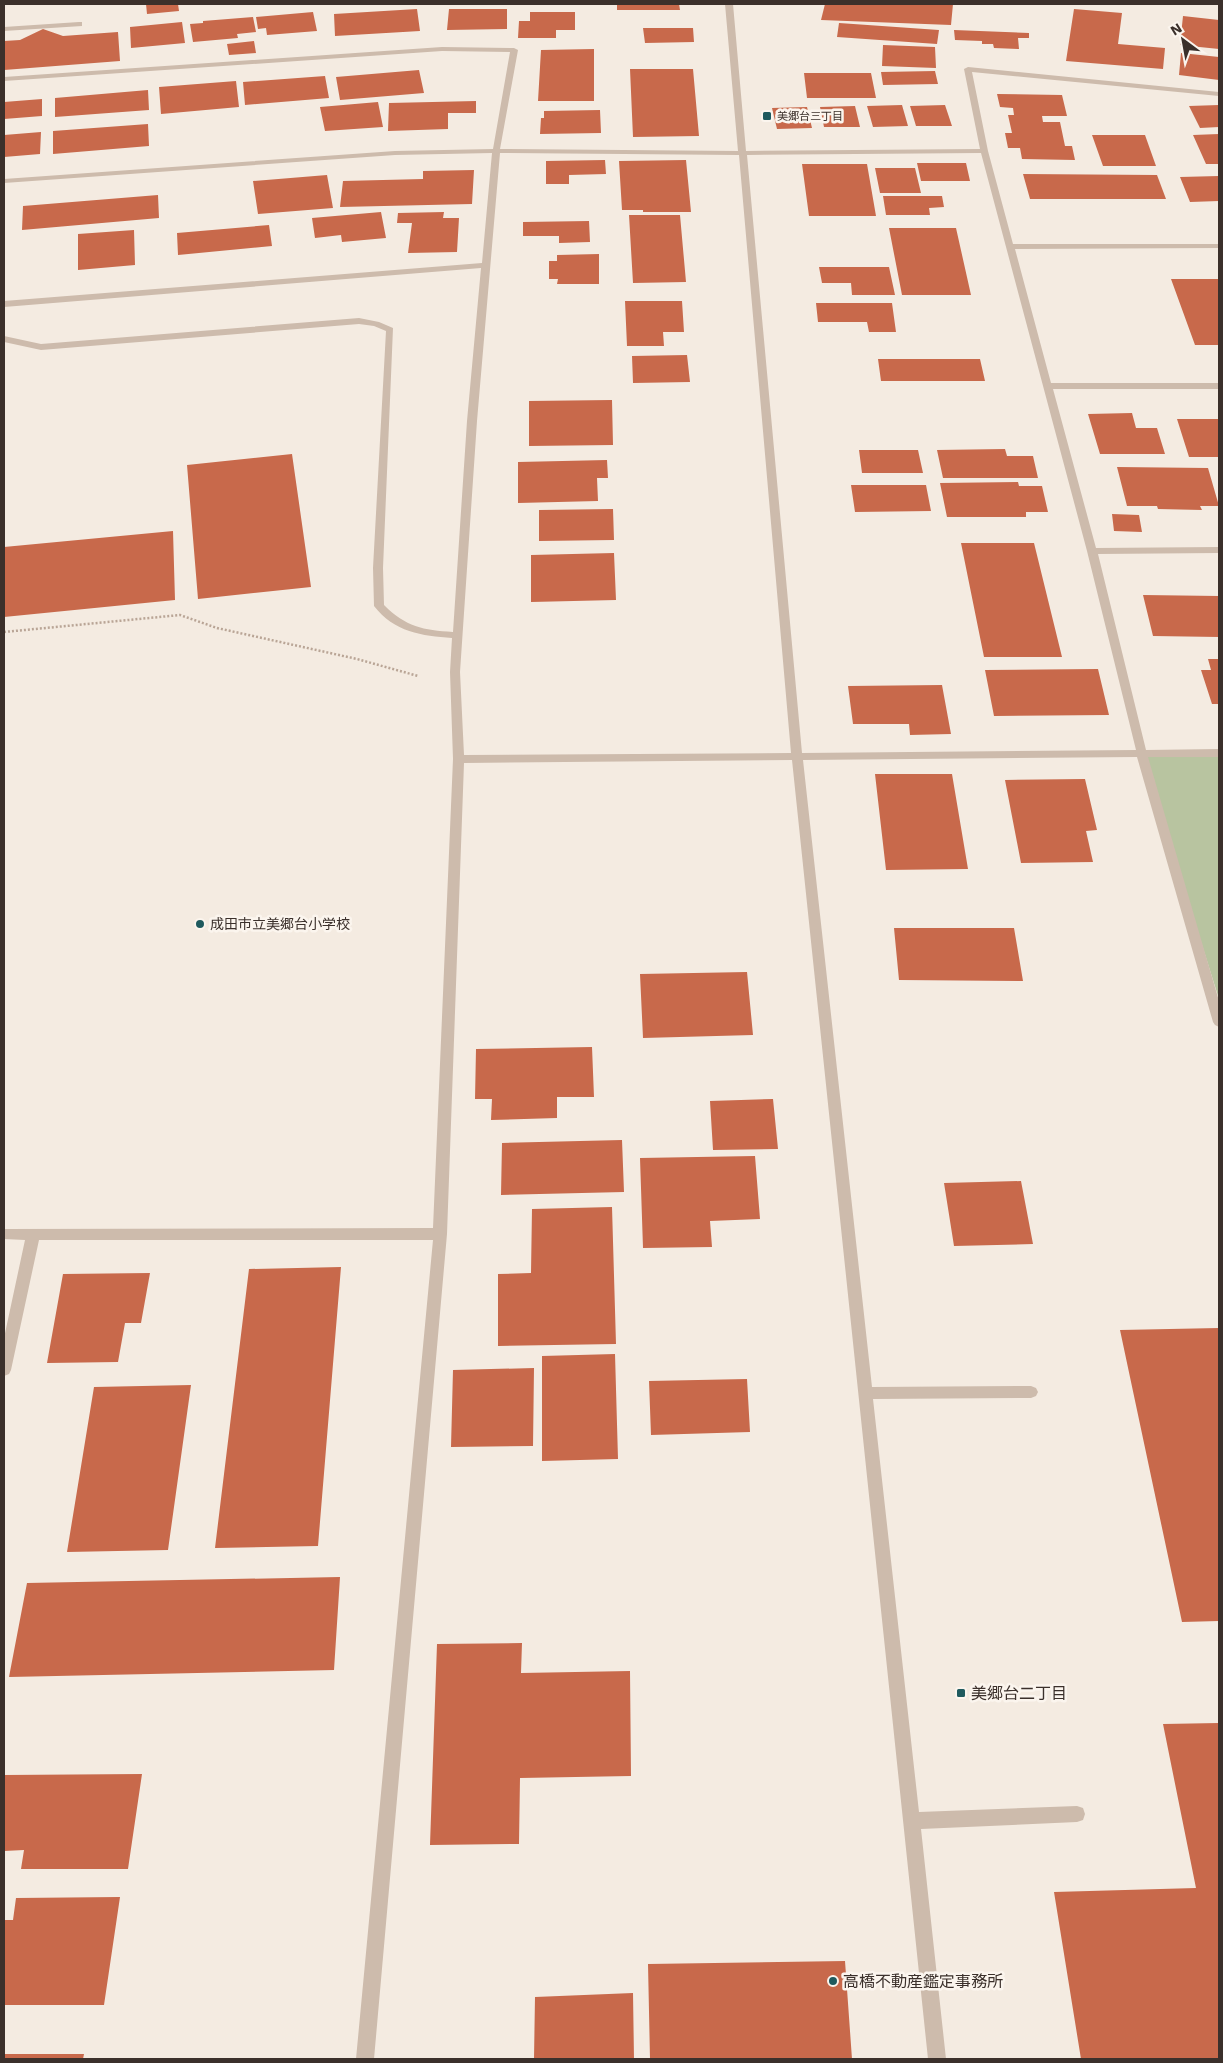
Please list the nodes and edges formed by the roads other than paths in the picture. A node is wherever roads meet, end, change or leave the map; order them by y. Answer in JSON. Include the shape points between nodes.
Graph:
{"nodes":[{"id":1,"x":729,"y":4,"type":"edge"},
{"id":2,"x":80,"y":24,"type":"dead end"},
{"id":3,"x":4,"y":29,"type":"edge"},
{"id":4,"x":4,"y":79,"type":"edge"},
{"id":5,"x":1219,"y":94,"type":"edge"},
{"id":6,"x":496,"y":151,"type":"junction"},
{"id":7,"x":984,"y":151,"type":"junction"},
{"id":8,"x":742,"y":153,"type":"junction"},
{"id":9,"x":4,"y":181,"type":"edge"},
{"id":10,"x":1219,"y":246,"type":"edge"},
{"id":11,"x":1010,"y":247,"type":"junction"},
{"id":12,"x":487,"y":265,"type":"junction"},
{"id":13,"x":4,"y":304,"type":"edge"},
{"id":14,"x":4,"y":339,"type":"edge"},
{"id":15,"x":1047,"y":386,"type":"junction"},
{"id":16,"x":1219,"y":386,"type":"edge"},
{"id":17,"x":1219,"y":550,"type":"edge"},
{"id":18,"x":1092,"y":551,"type":"junction"},
{"id":19,"x":457,"y":635,"type":"junction"},
{"id":20,"x":1219,"y":753,"type":"edge"},
{"id":21,"x":1142,"y":754,"type":"junction"},
{"id":22,"x":797,"y":758,"type":"junction"},
{"id":23,"x":459,"y":759,"type":"junction"},
{"id":24,"x":1218,"y":1009,"type":"edge"},
{"id":25,"x":1219,"y":1022,"type":"edge"},
{"id":26,"x":4,"y":1234,"type":"edge"},
{"id":27,"x":33,"y":1234,"type":"junction"},
{"id":28,"x":440,"y":1234,"type":"junction"},
{"id":29,"x":4,"y":1370,"type":"edge"},
{"id":30,"x":1031,"y":1392,"type":"dead end"},
{"id":31,"x":866,"y":1393,"type":"junction"},
{"id":32,"x":1077,"y":1814,"type":"dead end"},
{"id":33,"x":912,"y":1821,"type":"junction"},
{"id":34,"x":366,"y":2059,"type":"edge"},
{"id":35,"x":937,"y":2059,"type":"edge"}],
"edges":[{"from":1,"to":8,"type":"street"},
{"from":2,"to":3,"type":"street"},
{"from":4,"to":6,"type":"street","via":[[442,49],[514,50]]},
{"from":5,"to":7,"type":"street","via":[[968,69]]},
{"from":6,"to":8,"type":"street"},
{"from":6,"to":9,"type":"street","via":[[395,153]]},
{"from":6,"to":12,"type":"street"},
{"from":7,"to":8,"type":"street"},
{"from":7,"to":11,"type":"street"},
{"from":8,"to":22,"type":"street"},
{"from":10,"to":11,"type":"street"},
{"from":11,"to":15,"type":"street"},
{"from":12,"to":13,"type":"street"},
{"from":12,"to":19,"type":"street"},
{"from":14,"to":19,"type":"street","via":[[42,347],[359,321],[390,330],[378,568],[379,606],[391,620],[421,633]]},
{"from":15,"to":16,"type":"street"},
{"from":15,"to":18,"type":"street"},
{"from":17,"to":18,"type":"street"},
{"from":18,"to":21,"type":"street"},
{"from":19,"to":23,"type":"street","via":[[455,672]]},
{"from":20,"to":21,"type":"street"},
{"from":21,"to":22,"type":"street"},
{"from":21,"to":24,"type":"street"},
{"from":22,"to":23,"type":"street"},
{"from":22,"to":31,"type":"street"},
{"from":23,"to":28,"type":"street"},
{"from":24,"to":25,"type":"street"},
{"from":26,"to":27,"type":"street"},
{"from":27,"to":28,"type":"street"},
{"from":27,"to":29,"type":"street"},
{"from":28,"to":34,"type":"street"},
{"from":30,"to":31,"type":"street"},
{"from":31,"to":33,"type":"street"},
{"from":32,"to":33,"type":"street"},
{"from":33,"to":35,"type":"street"}]}
